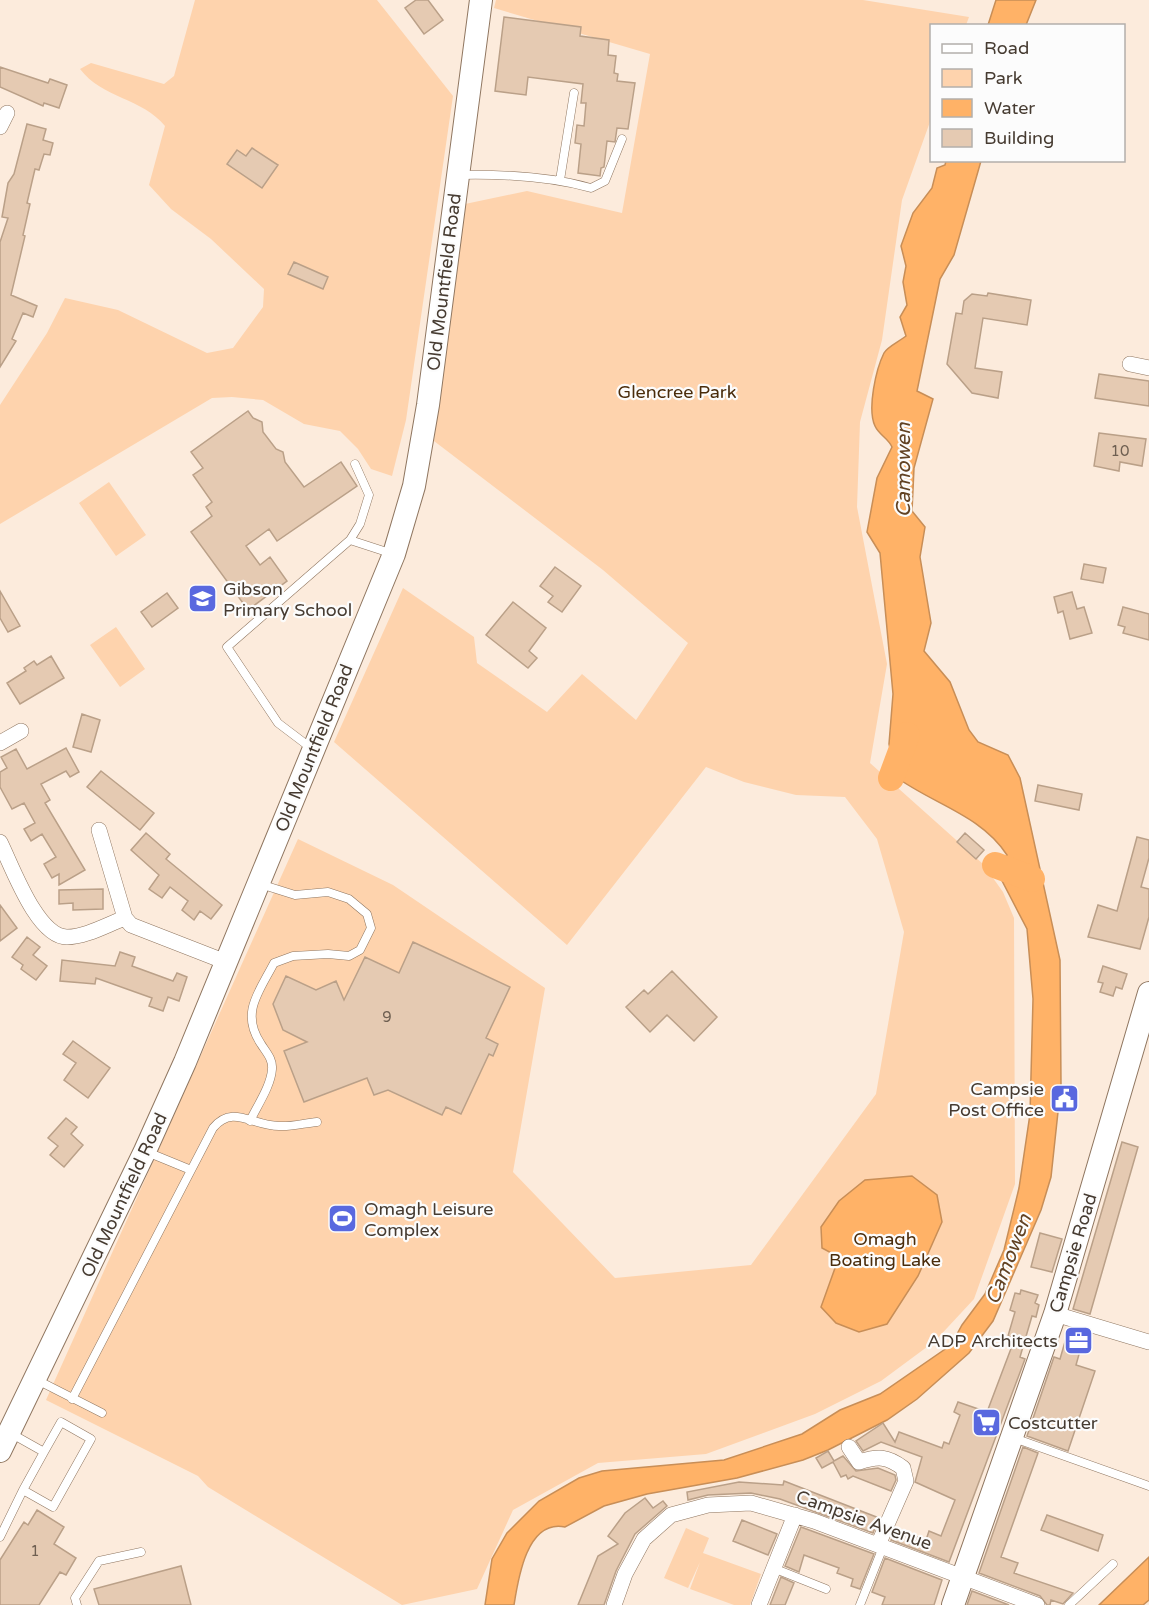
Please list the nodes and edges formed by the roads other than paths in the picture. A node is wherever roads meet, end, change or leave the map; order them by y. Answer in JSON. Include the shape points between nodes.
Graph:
{"nodes":[{"id":1,"x":481,"y":0,"type":"edge"},
{"id":2,"x":574,"y":93,"type":"dead end"},
{"id":3,"x":622,"y":139,"type":"dead end"},
{"id":4,"x":458,"y":176,"type":"junction"},
{"id":5,"x":560,"y":180,"type":"junction"},
{"id":6,"x":1130,"y":364,"type":"dead end"},
{"id":7,"x":1149,"y":368,"type":"edge"},
{"id":8,"x":354,"y":464,"type":"dead end"},
{"id":9,"x":350,"y":540,"type":"junction"},
{"id":10,"x":394,"y":554,"type":"junction"},
{"id":11,"x":21,"y":730,"type":"dead end"},
{"id":12,"x":0,"y":743,"type":"edge"},
{"id":13,"x":314,"y":750,"type":"junction"},
{"id":14,"x":99,"y":830,"type":"dead end"},
{"id":15,"x":0,"y":842,"type":"edge"},
{"id":16,"x":259,"y":883,"type":"junction"},
{"id":17,"x":125,"y":918,"type":"junction"},
{"id":18,"x":226,"y":962,"type":"junction"},
{"id":19,"x":1149,"y":993,"type":"edge"},
{"id":20,"x":250,"y":1121,"type":"junction"},
{"id":21,"x":317,"y":1122,"type":"dead end"},
{"id":22,"x":145,"y":1151,"type":"junction"},
{"id":23,"x":191,"y":1170,"type":"junction"},
{"id":24,"x":1055,"y":1314,"type":"junction"},
{"id":25,"x":1149,"y":1342,"type":"edge"},
{"id":26,"x":36,"y":1379,"type":"junction"},
{"id":27,"x":72,"y":1399,"type":"junction"},
{"id":28,"x":102,"y":1413,"type":"dead end"},
{"id":29,"x":1012,"y":1437,"type":"junction"},
{"id":30,"x":5,"y":1442,"type":"edge"},
{"id":31,"x":849,"y":1447,"type":"dead end"},
{"id":32,"x":44,"y":1452,"type":"junction"},
{"id":33,"x":1149,"y":1486,"type":"edge"},
{"id":34,"x":23,"y":1490,"type":"junction"},
{"id":35,"x":795,"y":1515,"type":"junction"},
{"id":36,"x":0,"y":1537,"type":"edge"},
{"id":37,"x":880,"y":1546,"type":"junction"},
{"id":38,"x":141,"y":1552,"type":"dead end"},
{"id":39,"x":1113,"y":1564,"type":"dead end"},
{"id":40,"x":774,"y":1568,"type":"junction"},
{"id":41,"x":964,"y":1577,"type":"junction"},
{"id":42,"x":826,"y":1588,"type":"dead end"},
{"id":43,"x":77,"y":1605,"type":"edge"},
{"id":44,"x":614,"y":1605,"type":"edge"},
{"id":45,"x":759,"y":1605,"type":"edge"},
{"id":46,"x":860,"y":1605,"type":"edge"},
{"id":47,"x":953,"y":1605,"type":"edge"},
{"id":48,"x":1037,"y":1605,"type":"edge"},
{"id":49,"x":1070,"y":1605,"type":"edge"}],
"edges":[{"from":1,"to":4,"type":"street","name":"Old Mountfield Road"},
{"from":2,"to":5,"type":"lane"},
{"from":3,"to":5,"type":"lane","via":[[605,182],[591,188]]},
{"from":4,"to":5,"type":"lane","via":[[488,174]]},
{"from":4,"to":10,"type":"street","name":"Old Mountfield Road","via":[[428,405],[414,486]]},
{"from":6,"to":7,"type":"street"},
{"from":8,"to":9,"type":"lane","via":[[369,495]]},
{"from":9,"to":10,"type":"lane"},
{"from":9,"to":13,"type":"lane","via":[[227,647],[278,723]]},
{"from":10,"to":13,"type":"street","name":"Old Mountfield Road"},
{"from":11,"to":12,"type":"street"},
{"from":13,"to":16,"type":"street","name":"Old Mountfield Road"},
{"from":14,"to":17,"type":"street"},
{"from":15,"to":17,"type":"street","via":[[38,918],[55,933],[77,935]]},
{"from":16,"to":18,"type":"street","name":"Old Mountfield Road"},
{"from":16,"to":20,"type":"lane","via":[[295,895],[328,892],[349,899],[367,914],[371,927],[360,950],[349,956],[293,956],[274,963],[251,1007],[253,1025],[270,1057],[272,1070]]},
{"from":17,"to":18,"type":"street","via":[[131,925]]},
{"from":18,"to":22,"type":"street","name":"Old Mountfield Road"},
{"from":19,"to":24,"type":"street","name":"Campsie Road"},
{"from":20,"to":21,"type":"lane","via":[[278,1126]]},
{"from":20,"to":23,"type":"lane","via":[[231,1115],[222,1118]]},
{"from":22,"to":23,"type":"lane"},
{"from":22,"to":26,"type":"street","name":"Old Mountfield Road"},
{"from":23,"to":27,"type":"lane"},
{"from":24,"to":25,"type":"street"},
{"from":24,"to":29,"type":"street","name":"Campsie Road"},
{"from":26,"to":27,"type":"lane"},
{"from":26,"to":30,"type":"street","name":"Old Mountfield Road"},
{"from":27,"to":28,"type":"lane"},
{"from":29,"to":33,"type":"lane"},
{"from":29,"to":41,"type":"street","name":"Campsie Road"},
{"from":30,"to":32,"type":"lane"},
{"from":31,"to":37,"type":"street","via":[[859,1462],[877,1456],[892,1459],[903,1468],[906,1480]]},
{"from":32,"to":34,"type":"lane"},
{"from":32,"to":34,"type":"lane","via":[[61,1422],[91,1439],[52,1507]]},
{"from":34,"to":36,"type":"lane"},
{"from":35,"to":37,"type":"street","name":"Campsie Avenue"},
{"from":35,"to":40,"type":"street"},
{"from":35,"to":44,"type":"street","name":"Campsie Avenue","via":[[751,1503],[708,1505],[671,1515],[644,1539]]},
{"from":37,"to":41,"type":"street","name":"Campsie Avenue"},
{"from":37,"to":46,"type":"lane"},
{"from":38,"to":43,"type":"lane","via":[[99,1561],[75,1598]]},
{"from":39,"to":49,"type":"lane"},
{"from":40,"to":42,"type":"lane"},
{"from":40,"to":45,"type":"street"},
{"from":41,"to":47,"type":"street","name":"Campsie Road"},
{"from":41,"to":48,"type":"street","name":"Campsie Avenue"}]}
